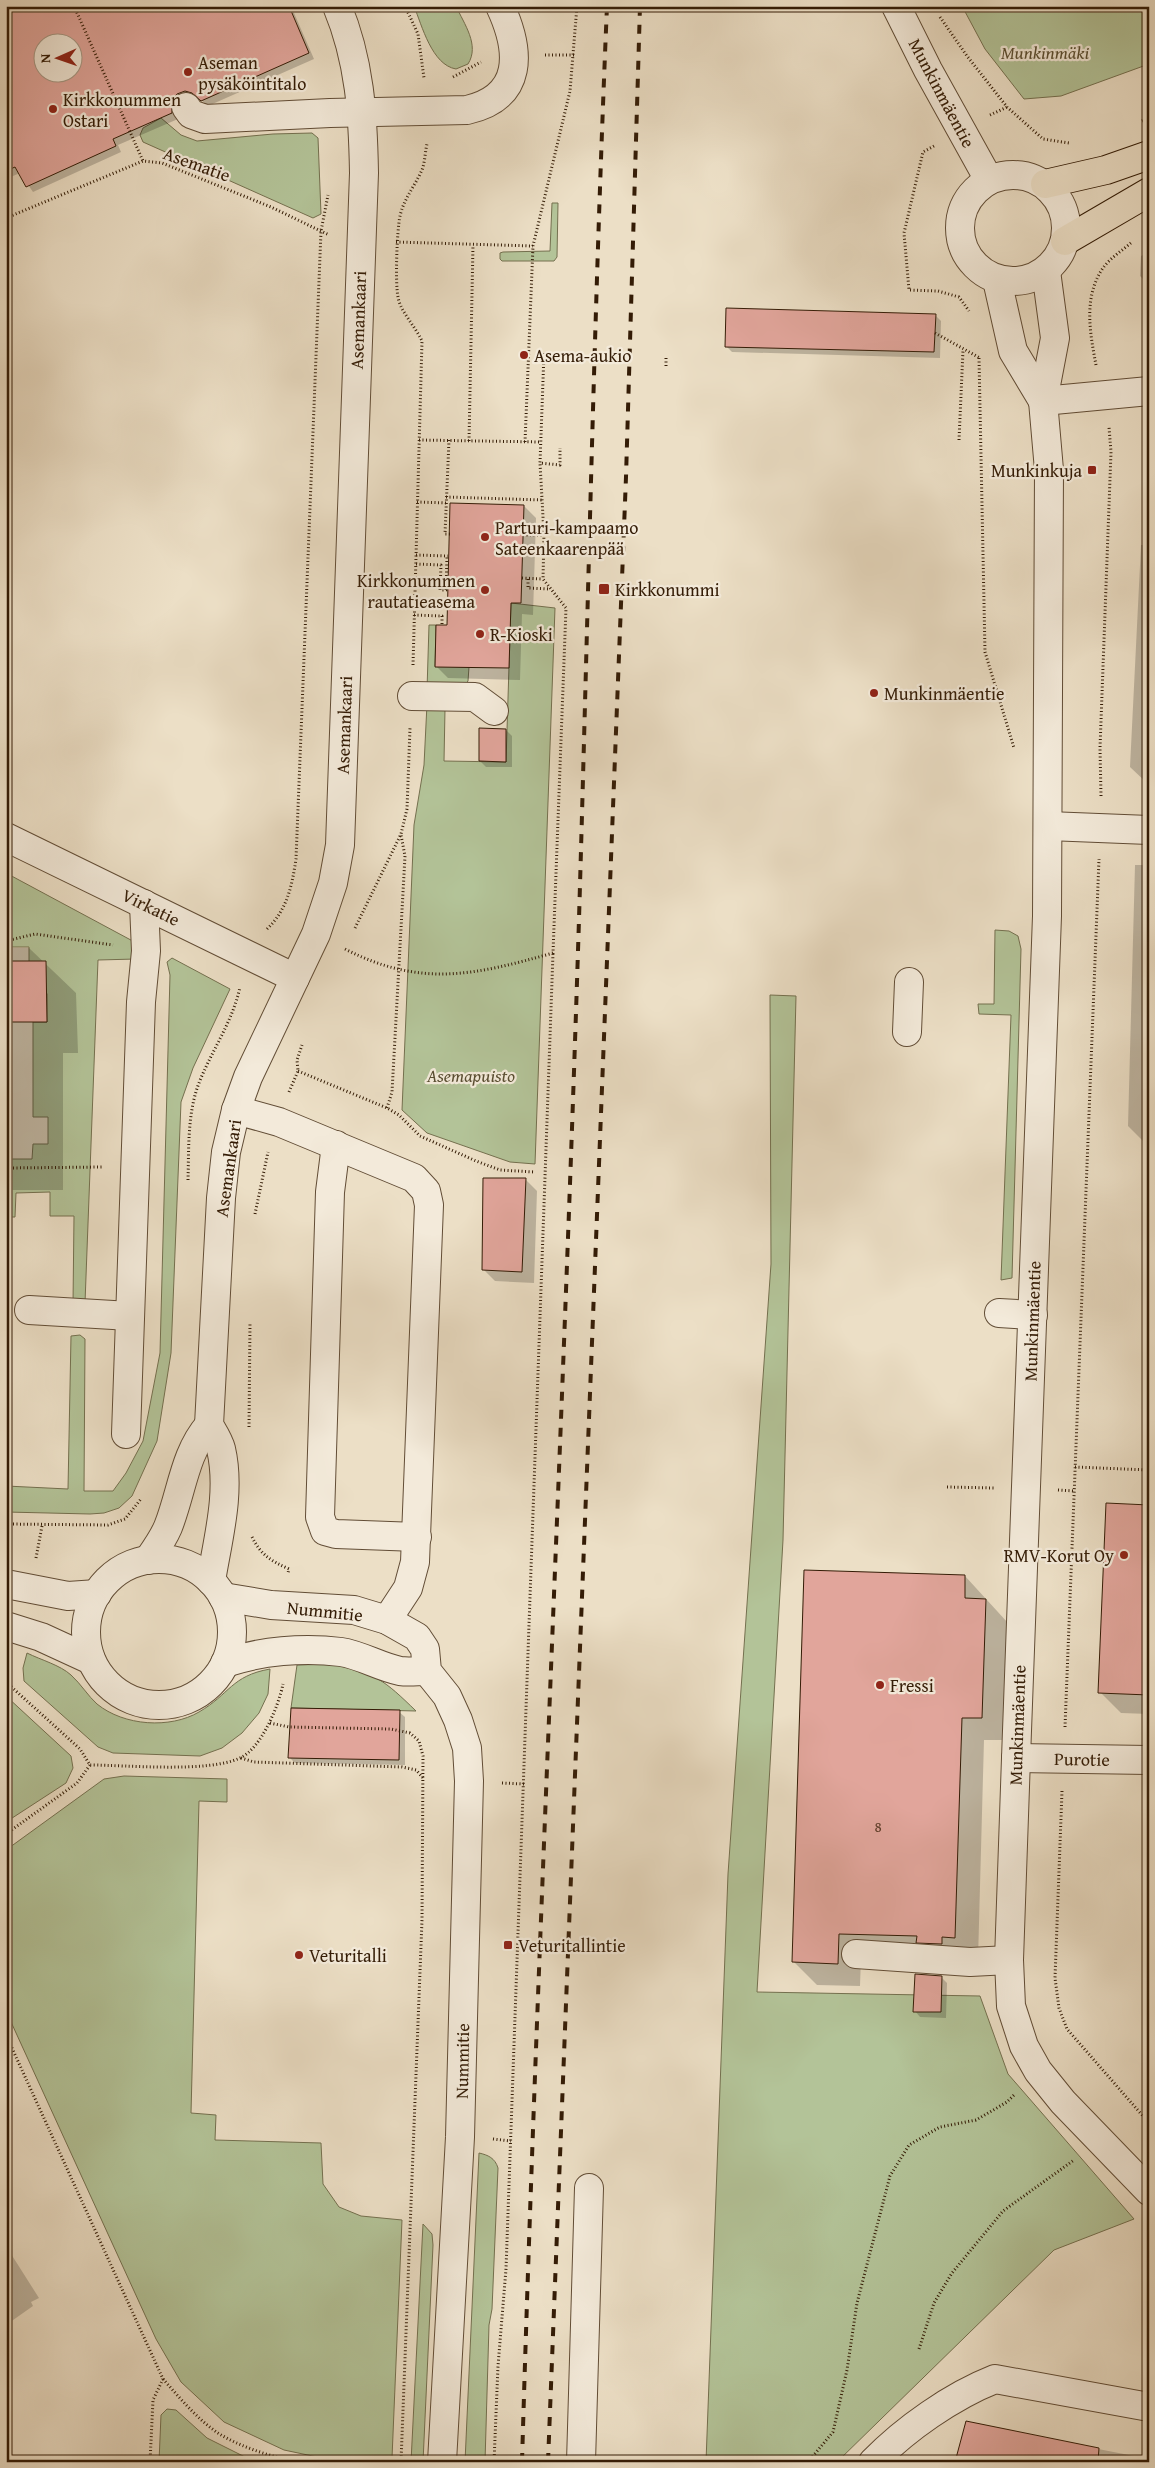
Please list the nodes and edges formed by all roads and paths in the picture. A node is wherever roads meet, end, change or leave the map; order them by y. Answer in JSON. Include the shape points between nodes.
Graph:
{"nodes":[{"id":1,"x":74,"y":6,"type":"edge"},
{"id":2,"x":337,"y":6,"type":"edge"},
{"id":3,"x":405,"y":6,"type":"edge"},
{"id":4,"x":500,"y":6,"type":"edge"},
{"id":5,"x":577,"y":6,"type":"edge"},
{"id":6,"x":896,"y":6,"type":"edge"},
{"id":7,"x":939,"y":14,"type":"dead end"},
{"id":8,"x":480,"y":53,"type":"dead end"},
{"id":9,"x":537,"y":54,"type":"dead end"},
{"id":10,"x":574,"y":55,"type":"junction"},
{"id":11,"x":450,"y":78,"type":"dead end"},
{"id":12,"x":425,"y":81,"type":"dead end"},
{"id":13,"x":186,"y":107,"type":"dead end"},
{"id":14,"x":1008,"y":107,"type":"junction"},
{"id":15,"x":363,"y":112,"type":"junction"},
{"id":16,"x":961,"y":129,"type":"junction"},
{"id":17,"x":428,"y":138,"type":"dead end"},
{"id":18,"x":1149,"y":155,"type":"edge"},
{"id":19,"x":143,"y":161,"type":"junction"},
{"id":20,"x":1106,"y":170,"type":"junction"},
{"id":21,"x":990,"y":180,"type":"junction"},
{"id":22,"x":1045,"y":184,"type":"junction"},
{"id":23,"x":330,"y":186,"type":"dead end"},
{"id":24,"x":1138,"y":198,"type":"edge"},
{"id":25,"x":6,"y":218,"type":"edge"},
{"id":26,"x":320,"y":231,"type":"junction"},
{"id":27,"x":1065,"y":241,"type":"junction"},
{"id":28,"x":390,"y":242,"type":"dead end"},
{"id":29,"x":398,"y":242,"type":"junction"},
{"id":30,"x":473,"y":245,"type":"junction"},
{"id":31,"x":533,"y":246,"type":"junction"},
{"id":32,"x":1046,"y":271,"type":"junction"},
{"id":33,"x":997,"y":280,"type":"junction"},
{"id":34,"x":971,"y":314,"type":"dead end"},
{"id":35,"x":935,"y":333,"type":"dead end"},
{"id":36,"x":963,"y":350,"type":"junction"},
{"id":37,"x":979,"y":351,"type":"dead end"},
{"id":38,"x":544,"y":353,"type":"dead end"},
{"id":39,"x":666,"y":356,"type":"dead end"},
{"id":40,"x":979,"y":358,"type":"junction"},
{"id":41,"x":986,"y":358,"type":"dead end"},
{"id":42,"x":666,"y":366,"type":"dead end"},
{"id":43,"x":1149,"y":391,"type":"edge"},
{"id":44,"x":1103,"y":395,"type":"junction"},
{"id":45,"x":1043,"y":401,"type":"junction"},
{"id":46,"x":419,"y":440,"type":"junction"},
{"id":47,"x":449,"y":440,"type":"junction"},
{"id":48,"x":959,"y":440,"type":"dead end"},
{"id":49,"x":469,"y":441,"type":"junction"},
{"id":50,"x":525,"y":442,"type":"junction"},
{"id":51,"x":541,"y":442,"type":"junction"},
{"id":52,"x":560,"y":448,"type":"dead end"},
{"id":53,"x":540,"y":464,"type":"junction"},
{"id":54,"x":446,"y":497,"type":"junction"},
{"id":55,"x":542,"y":500,"type":"junction"},
{"id":56,"x":417,"y":502,"type":"junction"},
{"id":57,"x":447,"y":503,"type":"junction"},
{"id":58,"x":450,"y":534,"type":"dead end"},
{"id":59,"x":523,"y":535,"type":"dead end"},
{"id":60,"x":544,"y":535,"type":"junction"},
{"id":61,"x":523,"y":548,"type":"dead end"},
{"id":62,"x":544,"y":549,"type":"junction"},
{"id":63,"x":416,"y":555,"type":"junction"},
{"id":64,"x":416,"y":564,"type":"junction"},
{"id":65,"x":522,"y":578,"type":"dead end"},
{"id":66,"x":528,"y":579,"type":"junction"},
{"id":67,"x":543,"y":579,"type":"junction"},
{"id":68,"x":550,"y":588,"type":"junction"},
{"id":69,"x":414,"y":615,"type":"junction"},
{"id":70,"x":442,"y":625,"type":"dead end"},
{"id":71,"x":412,"y":696,"type":"junction"},
{"id":72,"x":494,"y":711,"type":"dead end"},
{"id":73,"x":1014,"y":757,"type":"dead end"},
{"id":74,"x":1048,"y":826,"type":"junction"},
{"id":75,"x":1100,"y":828,"type":"junction"},
{"id":76,"x":1149,"y":830,"type":"edge"},
{"id":77,"x":401,"y":834,"type":"junction"},
{"id":78,"x":6,"y":837,"type":"edge"},
{"id":79,"x":144,"y":904,"type":"junction"},
{"id":80,"x":265,"y":932,"type":"dead end"},
{"id":81,"x":353,"y":932,"type":"dead end"},
{"id":82,"x":349,"y":940,"type":"dead end"},
{"id":83,"x":6,"y":941,"type":"edge"},
{"id":84,"x":345,"y":949,"type":"junction"},
{"id":85,"x":146,"y":951,"type":"junction"},
{"id":86,"x":553,"y":953,"type":"junction"},
{"id":87,"x":341,"y":958,"type":"dead end"},
{"id":88,"x":399,"y":970,"type":"junction"},
{"id":89,"x":295,"y":978,"type":"junction"},
{"id":90,"x":909,"y":982,"type":"dead end"},
{"id":91,"x":908,"y":1032,"type":"dead end"},
{"id":92,"x":304,"y":1036,"type":"dead end"},
{"id":93,"x":298,"y":1071,"type":"junction"},
{"id":94,"x":288,"y":1095,"type":"dead end"},
{"id":95,"x":387,"y":1108,"type":"junction"},
{"id":96,"x":236,"y":1110,"type":"junction"},
{"id":97,"x":336,"y":1145,"type":"junction"},
{"id":98,"x":268,"y":1153,"type":"dead end"},
{"id":99,"x":136,"y":1167,"type":"junction"},
{"id":100,"x":6,"y":1168,"type":"edge"},
{"id":101,"x":535,"y":1172,"type":"dead end"},
{"id":102,"x":255,"y":1216,"type":"dead end"},
{"id":103,"x":29,"y":1310,"type":"dead end"},
{"id":104,"x":999,"y":1313,"type":"dead end"},
{"id":105,"x":1033,"y":1315,"type":"junction"},
{"id":106,"x":130,"y":1316,"type":"junction"},
{"id":107,"x":250,"y":1322,"type":"dead end"},
{"id":108,"x":209,"y":1424,"type":"junction"},
{"id":109,"x":249,"y":1430,"type":"dead end"},
{"id":110,"x":126,"y":1434,"type":"dead end"},
{"id":111,"x":1076,"y":1467,"type":"junction"},
{"id":112,"x":1149,"y":1470,"type":"edge"},
{"id":113,"x":42,"y":1526,"type":"dead end"},
{"id":114,"x":251,"y":1532,"type":"dead end"},
{"id":115,"x":417,"y":1537,"type":"junction"},
{"id":116,"x":148,"y":1560,"type":"junction"},
{"id":117,"x":34,"y":1564,"type":"dead end"},
{"id":118,"x":288,"y":1578,"type":"dead end"},
{"id":119,"x":6,"y":1584,"type":"edge"},
{"id":120,"x":217,"y":1589,"type":"junction"},
{"id":121,"x":97,"y":1594,"type":"junction"},
{"id":122,"x":386,"y":1620,"type":"junction"},
{"id":123,"x":6,"y":1626,"type":"edge"},
{"id":124,"x":91,"y":1660,"type":"junction"},
{"id":125,"x":226,"y":1663,"type":"junction"},
{"id":126,"x":427,"y":1671,"type":"junction"},
{"id":127,"x":284,"y":1677,"type":"dead end"},
{"id":128,"x":6,"y":1682,"type":"edge"},
{"id":129,"x":270,"y":1723,"type":"junction"},
{"id":130,"x":241,"y":1758,"type":"junction"},
{"id":131,"x":1016,"y":1758,"type":"junction"},
{"id":132,"x":1063,"y":1759,"type":"junction"},
{"id":133,"x":1149,"y":1760,"type":"edge"},
{"id":134,"x":90,"y":1765,"type":"junction"},
{"id":135,"x":424,"y":1780,"type":"junction"},
{"id":136,"x":499,"y":1782,"type":"dead end"},
{"id":137,"x":524,"y":1784,"type":"junction"},
{"id":138,"x":6,"y":1834,"type":"edge"},
{"id":139,"x":856,"y":1954,"type":"dead end"},
{"id":140,"x":1009,"y":1960,"type":"junction"},
{"id":141,"x":6,"y":2035,"type":"edge"},
{"id":142,"x":1038,"y":2071,"type":"junction"},
{"id":143,"x":1149,"y":2123,"type":"edge"},
{"id":144,"x":487,"y":2139,"type":"dead end"},
{"id":145,"x":511,"y":2141,"type":"junction"},
{"id":146,"x":1102,"y":2142,"type":"junction"},
{"id":147,"x":589,"y":2188,"type":"dead end"},
{"id":148,"x":1149,"y":2191,"type":"edge"},
{"id":149,"x":919,"y":2349,"type":"dead end"},
{"id":150,"x":164,"y":2379,"type":"junction"},
{"id":151,"x":1149,"y":2407,"type":"edge"},
{"id":152,"x":150,"y":2462,"type":"edge"},
{"id":153,"x":294,"y":2462,"type":"edge"},
{"id":154,"x":401,"y":2462,"type":"edge"},
{"id":155,"x":442,"y":2462,"type":"edge"},
{"id":156,"x":494,"y":2462,"type":"edge"},
{"id":157,"x":581,"y":2462,"type":"edge"},
{"id":158,"x":808,"y":2462,"type":"edge"},
{"id":159,"x":873,"y":2462,"type":"edge"}],
"edges":[{"from":1,"to":19,"type":"path"},
{"from":2,"to":15,"type":"street","name":"Asemankaari","via":[[356,62]]},
{"from":3,"to":12,"type":"path","via":[[418,34]]},
{"from":4,"to":15,"type":"street","via":[[510,37],[514,65],[509,85],[497,98],[484,106],[467,110]]},
{"from":5,"to":10,"type":"path"},
{"from":6,"to":16,"type":"street","name":"Munkinmäentie"},
{"from":7,"to":14,"type":"path","via":[[967,56]]},
{"from":8,"to":11,"type":"path","via":[[481,62]]},
{"from":9,"to":10,"type":"path"},
{"from":10,"to":31,"type":"path","via":[[570,91]]},
{"from":13,"to":15,"type":"street","via":[[191,114],[205,119]]},
{"from":14,"to":16,"type":"path"},
{"from":14,"to":20,"type":"path","via":[[1043,139],[1090,147]]},
{"from":15,"to":89,"type":"street","name":"Asemankaari","via":[[364,174],[340,845],[322,916]]},
{"from":16,"to":21,"type":"street","name":"Munkinmäentie"},
{"from":16,"to":34,"type":"path","via":[[923,152],[904,233],[905,260],[909,290],[938,291],[959,297]]},
{"from":17,"to":29,"type":"path","via":[[422,169],[406,197],[400,216]]},
{"from":18,"to":20,"type":"main road"},
{"from":19,"to":25,"type":"path","name":"Asematie"},
{"from":19,"to":26,"type":"path","name":"Asematie","via":[[162,163]]},
{"from":20,"to":22,"type":"main road"},
{"from":21,"to":22,"type":"street","via":[[1008,174],[1027,176]]},
{"from":21,"to":33,"type":"street","via":[[970,197],[960,222],[963,248],[971,262]]},
{"from":22,"to":27,"type":"street","via":[[1064,210]]},
{"from":23,"to":26,"type":"path"},
{"from":24,"to":27,"type":"main road"},
{"from":24,"to":44,"type":"path","via":[[1144,232],[1103,268],[1090,298],[1089,329]]},
{"from":26,"to":80,"type":"path","via":[[296,859],[292,886],[280,917]]},
{"from":27,"to":32,"type":"street","via":[[1059,258]]},
{"from":28,"to":29,"type":"path"},
{"from":29,"to":30,"type":"path"},
{"from":29,"to":46,"type":"path","via":[[398,298],[422,341]]},
{"from":30,"to":31,"type":"path"},
{"from":30,"to":49,"type":"path"},
{"from":31,"to":50,"type":"path"},
{"from":32,"to":33,"type":"street","via":[[1023,281]]},
{"from":32,"to":45,"type":"street","name":"Munkinmäentie","via":[[1055,338]]},
{"from":33,"to":45,"type":"street","name":"Munkinmäentie","via":[[1013,351]]},
{"from":35,"to":36,"type":"path"},
{"from":36,"to":40,"type":"path"},
{"from":36,"to":48,"type":"path"},
{"from":37,"to":40,"type":"path"},
{"from":38,"to":51,"type":"path"},
{"from":39,"to":42,"type":"path"},
{"from":40,"to":41,"type":"path"},
{"from":40,"to":73,"type":"path","via":[[985,652]]},
{"from":43,"to":44,"type":"street"},
{"from":44,"to":45,"type":"street"},
{"from":44,"to":75,"type":"path","via":[[1111,452]]},
{"from":45,"to":74,"type":"street","name":"Munkinmäentie","via":[[1048,470]]},
{"from":46,"to":47,"type":"path"},
{"from":46,"to":56,"type":"path"},
{"from":47,"to":49,"type":"path"},
{"from":47,"to":54,"type":"path"},
{"from":49,"to":50,"type":"path"},
{"from":50,"to":51,"type":"path"},
{"from":51,"to":53,"type":"path"},
{"from":52,"to":53,"type":"path","via":[[560,464]]},
{"from":53,"to":55,"type":"path"},
{"from":54,"to":55,"type":"path"},
{"from":54,"to":57,"type":"path"},
{"from":55,"to":60,"type":"path"},
{"from":56,"to":57,"type":"path"},
{"from":56,"to":63,"type":"path"},
{"from":57,"to":58,"type":"path","via":[[445,534]]},
{"from":59,"to":60,"type":"path"},
{"from":60,"to":62,"type":"path"},
{"from":61,"to":62,"type":"path"},
{"from":62,"to":67,"type":"path"},
{"from":63,"to":64,"type":"path"},
{"from":63,"to":64,"type":"path","via":[[448,556],[446,590],[440,590],[441,565]]},
{"from":64,"to":69,"type":"path"},
{"from":65,"to":66,"type":"path"},
{"from":66,"to":67,"type":"path"},
{"from":66,"to":68,"type":"path","via":[[528,588]]},
{"from":67,"to":68,"type":"path"},
{"from":68,"to":86,"type":"path","via":[[566,608]]},
{"from":69,"to":70,"type":"path","via":[[442,616]]},
{"from":69,"to":71,"type":"path"},
{"from":71,"to":72,"type":"street","via":[[475,697]]},
{"from":71,"to":77,"type":"path","via":[[407,809]]},
{"from":74,"to":75,"type":"street"},
{"from":74,"to":105,"type":"street","name":"Munkinmäentie"},
{"from":75,"to":76,"type":"street"},
{"from":75,"to":111,"type":"path"},
{"from":77,"to":81,"type":"path"},
{"from":77,"to":88,"type":"path","via":[[405,856]]},
{"from":78,"to":79,"type":"street","name":"Virkatie"},
{"from":79,"to":85,"type":"street"},
{"from":79,"to":89,"type":"street","name":"Virkatie"},
{"from":82,"to":84,"type":"path"},
{"from":83,"to":85,"type":"path","via":[[35,934]]},
{"from":84,"to":87,"type":"path"},
{"from":84,"to":88,"type":"path","via":[[371,962]]},
{"from":85,"to":99,"type":"street","via":[[141,1002]]},
{"from":86,"to":88,"type":"path","via":[[488,971],[460,975]]},
{"from":86,"to":137,"type":"path"},
{"from":88,"to":95,"type":"path","via":[[392,1092]]},
{"from":89,"to":96,"type":"street","name":"Asemankaari","via":[[248,1077]]},
{"from":90,"to":91,"type":"street"},
{"from":92,"to":93,"type":"path"},
{"from":93,"to":94,"type":"path"},
{"from":93,"to":95,"type":"path"},
{"from":95,"to":101,"type":"path","via":[[420,1136],[468,1157],[500,1170]]},
{"from":96,"to":97,"type":"street","via":[[278,1122]]},
{"from":96,"to":108,"type":"street","name":"Asemankaari","via":[[226,1152],[221,1198]]},
{"from":97,"to":115,"type":"street","via":[[414,1178],[426,1191],[429,1205]]},
{"from":97,"to":115,"type":"street","via":[[330,1192],[320,1517],[325,1531],[336,1534]]},
{"from":98,"to":102,"type":"path"},
{"from":99,"to":100,"type":"path"},
{"from":99,"to":106,"type":"street"},
{"from":103,"to":106,"type":"street"},
{"from":104,"to":105,"type":"street"},
{"from":105,"to":131,"type":"street","name":"Munkinmäentie"},
{"from":106,"to":110,"type":"street"},
{"from":107,"to":109,"type":"path"},
{"from":108,"to":116,"type":"street","via":[[189,1456],[167,1529]]},
{"from":108,"to":120,"type":"street","name":"Asemankaari","via":[[220,1447],[225,1473]]},
{"from":111,"to":112,"type":"path"},
{"from":111,"to":132,"type":"path"},
{"from":113,"to":117,"type":"path"},
{"from":114,"to":118,"type":"path","via":[[260,1553],[289,1569]]},
{"from":115,"to":122,"type":"street","via":[[408,1588]]},
{"from":116,"to":120,"type":"street","via":[[182,1563],[198,1570]]},
{"from":116,"to":121,"type":"street","via":[[128,1566],[110,1578]]},
{"from":119,"to":121,"type":"street","via":[[68,1596]]},
{"from":120,"to":122,"type":"street","name":"Nummitie","via":[[271,1605],[354,1610]]},
{"from":120,"to":125,"type":"street","via":[[231,1618],[231,1641]]},
{"from":121,"to":124,"type":"street","via":[[86,1627],[86,1644]]},
{"from":122,"to":126,"type":"street","name":"Nummitie","via":[[417,1637],[425,1649]]},
{"from":123,"to":124,"type":"street","via":[[42,1637]]},
{"from":124,"to":125,"type":"street","via":[[100,1677],[114,1690],[130,1700],[148,1705],[185,1701],[202,1692]]},
{"from":125,"to":126,"type":"street","via":[[249,1655],[326,1651],[362,1657],[400,1671]]},
{"from":126,"to":155,"type":"street","name":"Nummitie","via":[[447,1696],[458,1720],[466,1748],[469,1781],[460,2137]]},
{"from":127,"to":129,"type":"path"},
{"from":128,"to":134,"type":"path","via":[[80,1749]]},
{"from":129,"to":130,"type":"path"},
{"from":129,"to":135,"type":"path","via":[[289,1727],[391,1729],[410,1733],[419,1741]]},
{"from":130,"to":134,"type":"path","via":[[211,1766]]},
{"from":130,"to":135,"type":"path","via":[[254,1762],[402,1767],[416,1770]]},
{"from":131,"to":132,"type":"street","name":"Purotie"},
{"from":131,"to":140,"type":"street","name":"Munkinmäentie"},
{"from":132,"to":133,"type":"street","name":"Purotie"},
{"from":132,"to":143,"type":"path","via":[[1055,1978],[1059,2008],[1072,2036]]},
{"from":134,"to":138,"type":"path","via":[[77,1782]]},
{"from":135,"to":154,"type":"path","via":[[415,2134]]},
{"from":136,"to":137,"type":"path"},
{"from":137,"to":145,"type":"path"},
{"from":139,"to":140,"type":"street","via":[[970,1962]]},
{"from":140,"to":142,"type":"street","name":"Munkinmäentie","via":[[1011,2006],[1024,2046]]},
{"from":141,"to":150,"type":"path"},
{"from":142,"to":146,"type":"street","name":"Munkinmäentie"},
{"from":142,"to":158,"type":"path","via":[[999,2107],[976,2120],[940,2127],[909,2145],[890,2176],[857,2303],[833,2432]]},
{"from":144,"to":145,"type":"path"},
{"from":145,"to":156,"type":"path"},
{"from":146,"to":148,"type":"street","name":"Munkinmäentie"},
{"from":146,"to":149,"type":"path","via":[[1003,2211],[952,2273],[934,2303]]},
{"from":147,"to":157,"type":"street"},
{"from":150,"to":152,"type":"path","via":[[153,2400]]},
{"from":150,"to":153,"type":"path","via":[[189,2408],[218,2433],[264,2454]]},
{"from":151,"to":159,"type":"street","via":[[995,2379],[944,2405],[885,2449]]}]}
